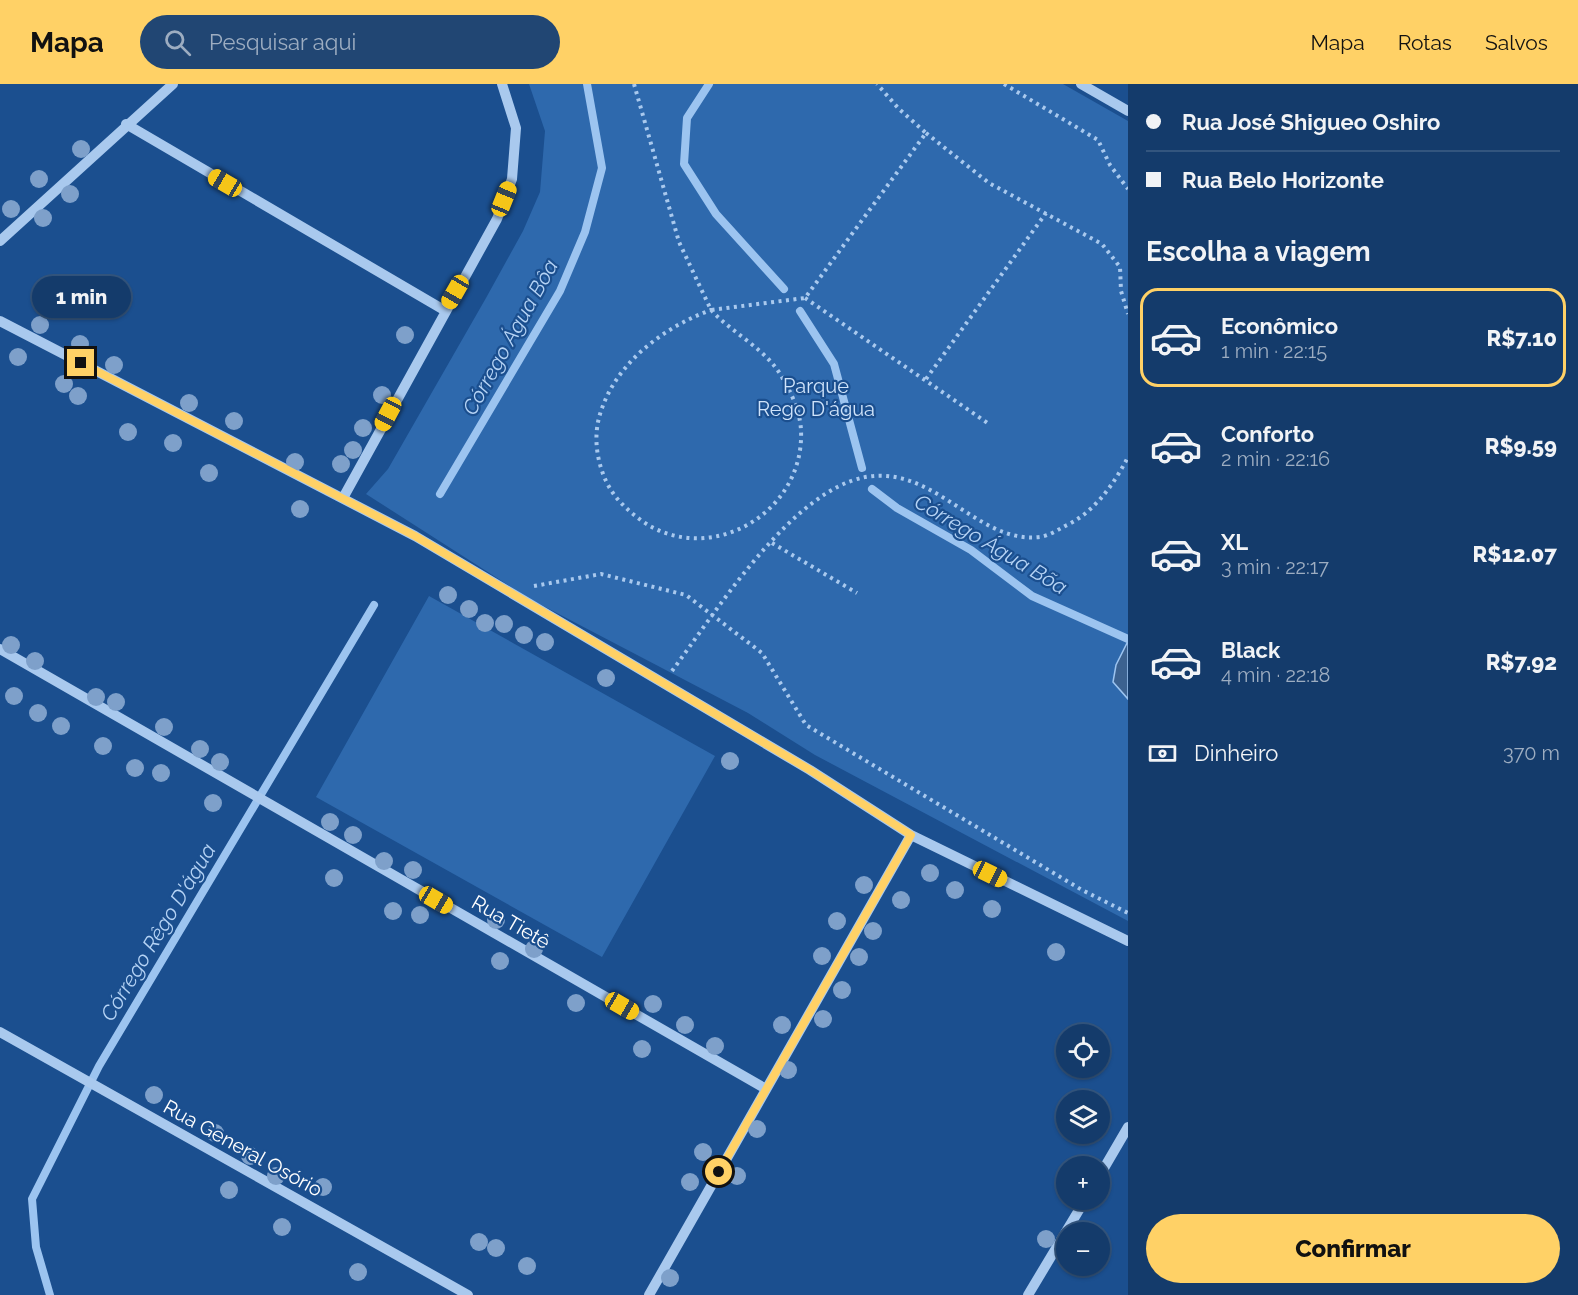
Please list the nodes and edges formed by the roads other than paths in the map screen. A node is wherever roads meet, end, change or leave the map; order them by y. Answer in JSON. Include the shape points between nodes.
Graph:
{"nodes":[{"id":1,"x":173,"y":84,"type":"edge"},
{"id":2,"x":502,"y":84,"type":"edge"},
{"id":3,"x":1081,"y":84,"type":"edge"},
{"id":4,"x":1128,"y":111,"type":"edge"},
{"id":5,"x":126,"y":124,"type":"junction"},
{"id":6,"x":0,"y":241,"type":"edge"},
{"id":7,"x":444,"y":310,"type":"junction"},
{"id":8,"x":0,"y":321,"type":"edge"},
{"id":9,"x":344,"y":498,"type":"junction"},
{"id":10,"x":0,"y":649,"type":"edge"},
{"id":11,"x":911,"y":835,"type":"junction"},
{"id":12,"x":1128,"y":941,"type":"edge"},
{"id":13,"x":0,"y":1032,"type":"edge"},
{"id":14,"x":766,"y":1089,"type":"junction"},
{"id":15,"x":1128,"y":1126,"type":"edge"},
{"id":16,"x":1110,"y":1158,"type":"edge"},
{"id":17,"x":1078,"y":1210,"type":"edge"},
{"id":18,"x":468,"y":1295,"type":"edge"},
{"id":19,"x":650,"y":1295,"type":"edge"},
{"id":20,"x":1028,"y":1295,"type":"edge"}],
"edges":[{"from":1,"to":5,"type":"street"},
{"from":2,"to":7,"type":"street","via":[[516,128],[512,179],[497,219]]},
{"from":3,"to":4,"type":"street"},
{"from":5,"to":6,"type":"street"},
{"from":5,"to":7,"type":"street"},
{"from":7,"to":9,"type":"street"},
{"from":8,"to":9,"type":"street"},
{"from":9,"to":11,"type":"street","via":[[810,770]]},
{"from":10,"to":14,"type":"street","name":"Rua Tietê"},
{"from":11,"to":12,"type":"street"},
{"from":11,"to":14,"type":"street"},
{"from":13,"to":18,"type":"street","name":"Rua General Osório"},
{"from":14,"to":19,"type":"street"},
{"from":15,"to":16,"type":"street"},
{"from":17,"to":20,"type":"street"}]}
